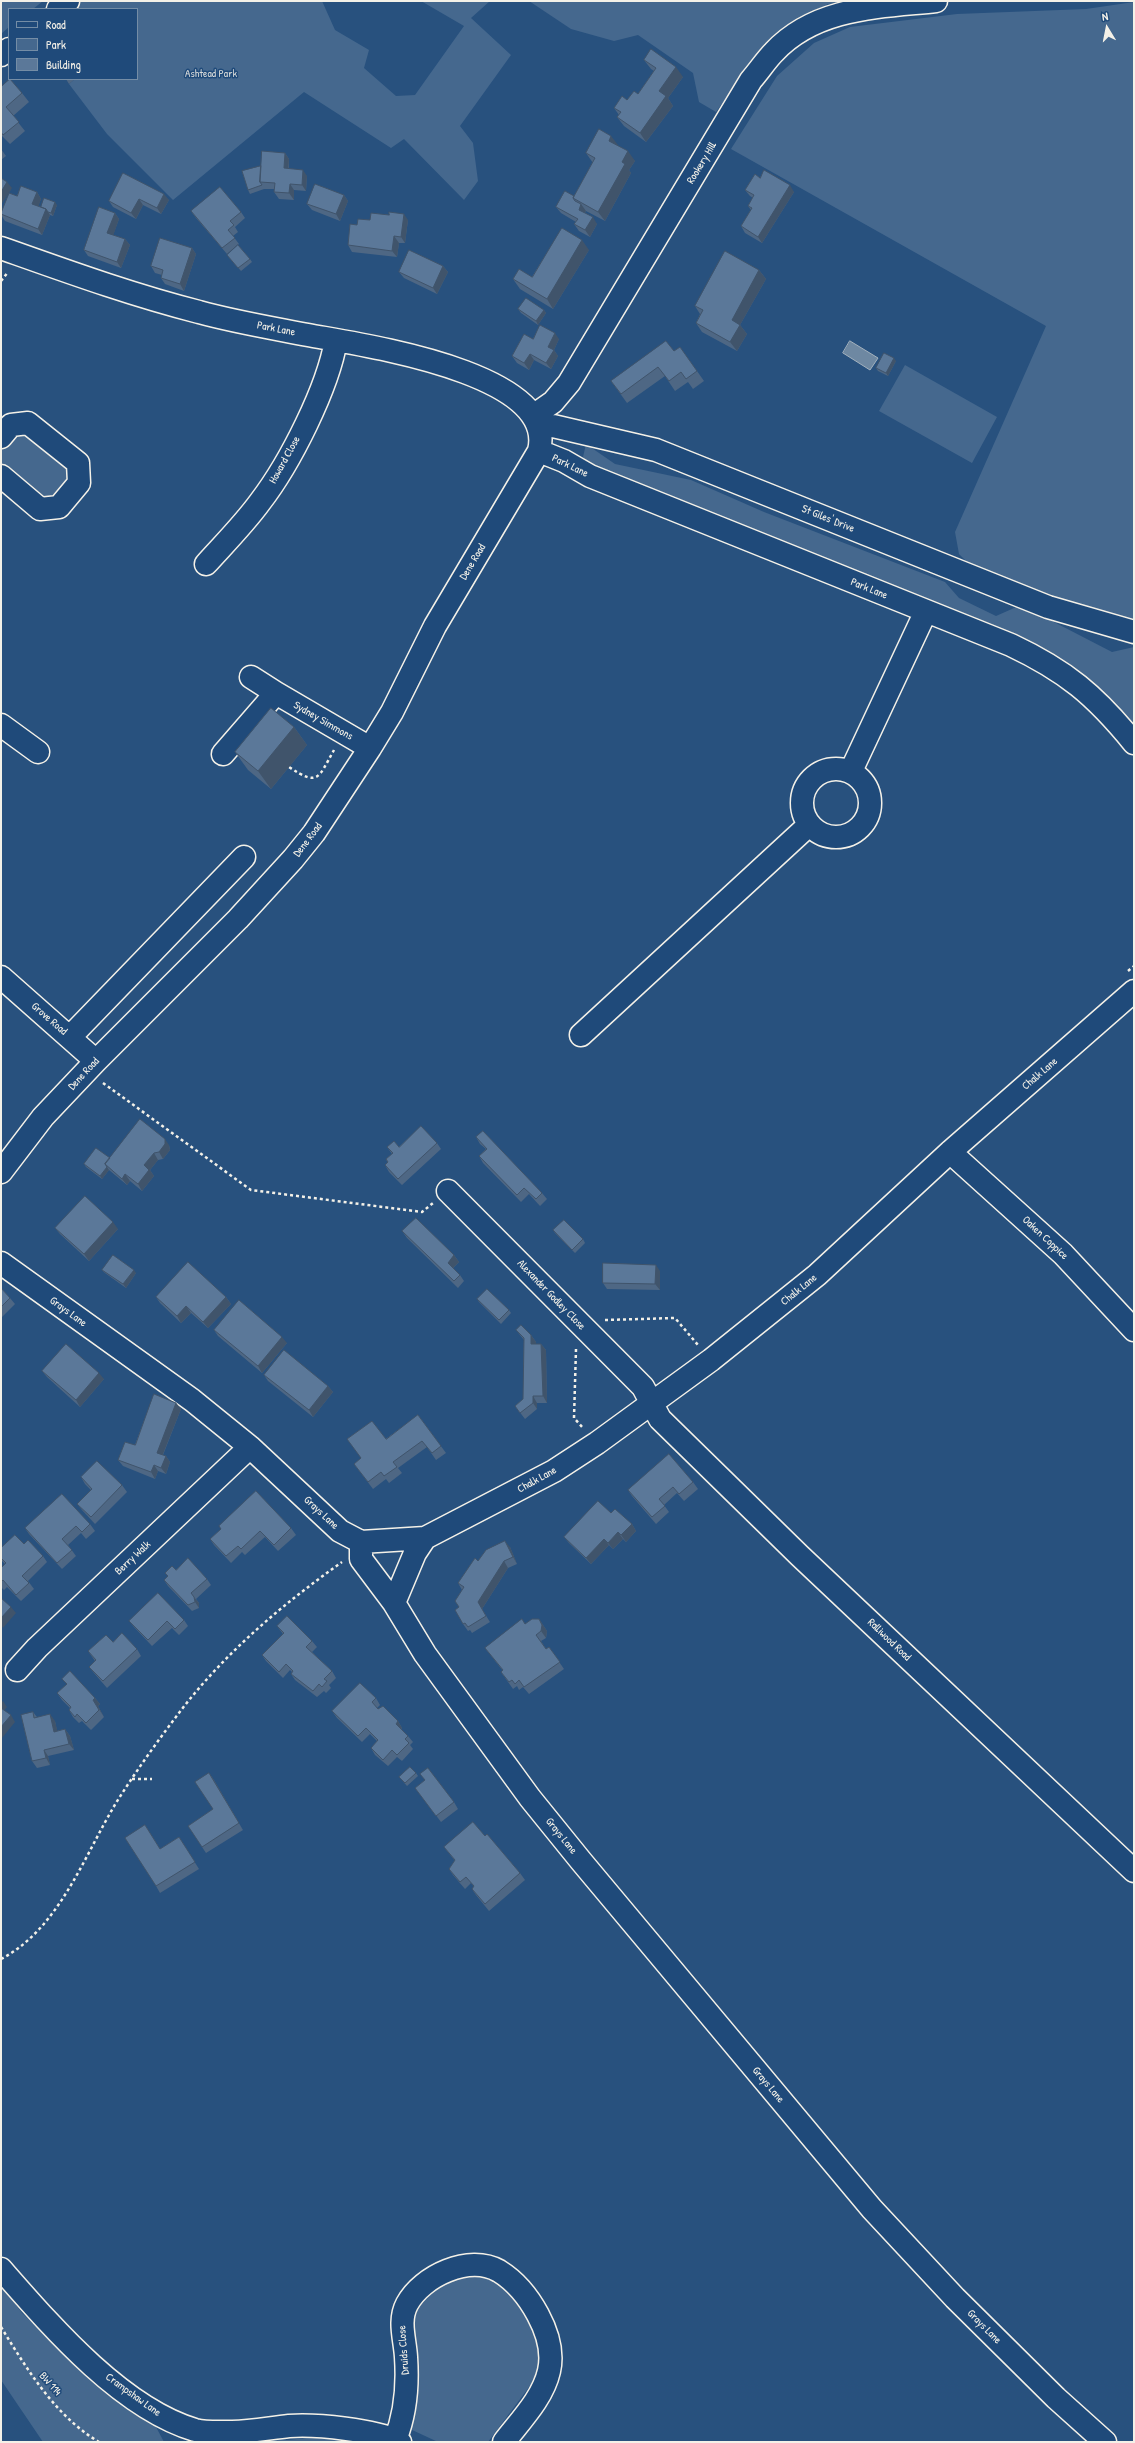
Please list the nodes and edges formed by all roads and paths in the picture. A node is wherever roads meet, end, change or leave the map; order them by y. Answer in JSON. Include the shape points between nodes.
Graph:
{"nodes":[{"id":1,"x":68,"y":1,"type":"edge"},
{"id":2,"x":936,"y":1,"type":"edge"},
{"id":3,"x":59,"y":8,"type":"edge"},
{"id":4,"x":1,"y":248,"type":"edge"},
{"id":5,"x":336,"y":340,"type":"junction"},
{"id":6,"x":536,"y":422,"type":"junction"},
{"id":7,"x":1,"y":437,"type":"edge"},
{"id":8,"x":539,"y":451,"type":"junction"},
{"id":9,"x":1,"y":476,"type":"edge"},
{"id":10,"x":206,"y":564,"type":"dead end"},
{"id":11,"x":926,"y":611,"type":"junction"},
{"id":12,"x":1124,"y":630,"type":"edge"},
{"id":13,"x":1134,"y":649,"type":"edge"},
{"id":14,"x":252,"y":678,"type":"dead end"},
{"id":15,"x":276,"y":693,"type":"junction"},
{"id":16,"x":1,"y":725,"type":"edge"},
{"id":17,"x":344,"y":732,"type":"junction"},
{"id":18,"x":1134,"y":743,"type":"edge"},
{"id":19,"x":370,"y":748,"type":"junction"},
{"id":20,"x":38,"y":752,"type":"dead end"},
{"id":21,"x":223,"y":754,"type":"dead end"},
{"id":22,"x":289,"y":767,"type":"dead end"},
{"id":23,"x":851,"y":771,"type":"junction"},
{"id":24,"x":809,"y":825,"type":"junction"},
{"id":25,"x":244,"y":857,"type":"dead end"},
{"id":26,"x":1134,"y":966,"type":"edge"},
{"id":27,"x":1,"y":977,"type":"edge"},
{"id":28,"x":1129,"y":983,"type":"edge"},
{"id":29,"x":581,"y":1035,"type":"dead end"},
{"id":30,"x":70,"y":1037,"type":"junction"},
{"id":31,"x":91,"y":1065,"type":"junction"},
{"id":32,"x":950,"y":1152,"type":"junction"},
{"id":33,"x":1,"y":1172,"type":"edge"},
{"id":34,"x":448,"y":1191,"type":"joint"},
{"id":35,"x":1,"y":1263,"type":"edge"},
{"id":36,"x":576,"y":1321,"type":"junction"},
{"id":37,"x":1134,"y":1330,"type":"edge"},
{"id":38,"x":702,"y":1350,"type":"junction"},
{"id":39,"x":650,"y":1404,"type":"junction"},
{"id":40,"x":597,"y":1443,"type":"junction"},
{"id":41,"x":250,"y":1446,"type":"junction"},
{"id":42,"x":425,"y":1538,"type":"junction"},
{"id":43,"x":361,"y":1542,"type":"junction"},
{"id":44,"x":394,"y":1603,"type":"junction"},
{"id":45,"x":17,"y":1670,"type":"dead end"},
{"id":46,"x":132,"y":1780,"type":"junction"},
{"id":47,"x":152,"y":1780,"type":"dead end"},
{"id":48,"x":1134,"y":1872,"type":"edge"},
{"id":49,"x":1,"y":1959,"type":"edge"},
{"id":50,"x":1,"y":2270,"type":"edge"},
{"id":51,"x":1,"y":2327,"type":"edge"},
{"id":52,"x":397,"y":2441,"type":"edge"},
{"id":53,"x":99,"y":2442,"type":"edge"},
{"id":54,"x":504,"y":2442,"type":"edge"},
{"id":55,"x":1105,"y":2442,"type":"edge"}],
"edges":[{"from":1,"to":3,"type":"main road"},
{"from":2,"to":6,"type":"main road","name":"Rookery Hill","via":[[864,9],[820,20],[800,30],[774,51],[751,80],[569,383]]},
{"from":4,"to":5,"type":"main road","name":"Park Lane","via":[[165,303],[270,328]]},
{"from":5,"to":6,"type":"main road","name":"Park Lane","via":[[423,358],[456,370],[506,391]]},
{"from":5,"to":10,"type":"main road","name":"Howard Close","via":[[328,374],[277,478],[260,502]]},
{"from":6,"to":8,"type":"main road","name":"Park Lane","via":[[542,439]]},
{"from":6,"to":12,"type":"main road","name":"St Giles' Drive","via":[[656,450],[1048,607]]},
{"from":7,"to":9,"type":"main road","via":[[11,425],[28,423],[78,463],[79,483],[59,507],[40,509]]},
{"from":8,"to":11,"type":"main road","name":"Park Lane","via":[[564,461],[590,476]]},
{"from":8,"to":19,"type":"main road","name":"Dene Road","via":[[435,626],[392,712]]},
{"from":11,"to":18,"type":"main road","name":"Park Lane","via":[[1011,645],[1066,674],[1108,711]]},
{"from":11,"to":23,"type":"main road"},
{"from":12,"to":13,"type":"main road","name":"St Giles' Drive"},
{"from":14,"to":15,"type":"main road","name":"Sydney Simmons"},
{"from":15,"to":17,"type":"main road","name":"Sydney Simmons"},
{"from":15,"to":21,"type":"main road"},
{"from":16,"to":20,"type":"main road"},
{"from":17,"to":19,"type":"main road","name":"Sydney Simmons"},
{"from":17,"to":22,"type":"path","via":[[320,774],[314,778],[306,778]]},
{"from":19,"to":31,"type":"main road","name":"Dene Road","via":[[314,833],[293,859],[233,924]]},
{"from":23,"to":24,"type":"main road","via":[[836,768],[820,771],[808,781],[802,796],[802,811]]},
{"from":23,"to":24,"type":"main road","via":[[863,781],[870,795],[870,810],[863,824],[851,834],[836,838],[821,834]]},
{"from":24,"to":29,"type":"main road"},
{"from":25,"to":30,"type":"main road"},
{"from":26,"to":28,"type":"path"},
{"from":27,"to":30,"type":"main road","name":"Grove Road"},
{"from":28,"to":32,"type":"main road","name":"Chalk Lane"},
{"from":30,"to":31,"type":"main road","name":"Grove Road"},
{"from":31,"to":33,"type":"main road","name":"Dene Road"},
{"from":31,"to":34,"type":"path","via":[[251,1190],[422,1212]]},
{"from":32,"to":37,"type":"main road","name":"Oaken Coppice","via":[[1063,1254]]},
{"from":32,"to":38,"type":"main road","name":"Chalk Lane","via":[[817,1275]]},
{"from":34,"to":36,"type":"main road","name":"Alexander Godley Close"},
{"from":35,"to":41,"type":"main road","name":"Grays Lane","via":[[192,1400]]},
{"from":36,"to":38,"type":"path","via":[[674,1318]]},
{"from":36,"to":39,"type":"main road","name":"Alexander Godley Close","via":[[643,1387]]},
{"from":36,"to":40,"type":"path","via":[[574,1418]]},
{"from":38,"to":39,"type":"main road","name":"Chalk Lane"},
{"from":39,"to":40,"type":"main road","name":"Chalk Lane"},
{"from":39,"to":48,"type":"main road","name":"Ralliwood Road","via":[[660,1419],[794,1550]]},
{"from":40,"to":42,"type":"main road","name":"Chalk Lane","via":[[554,1471]]},
{"from":41,"to":43,"type":"main road","name":"Grays Lane","via":[[340,1531]]},
{"from":41,"to":45,"type":"main road","name":"Berry Walk"},
{"from":42,"to":43,"type":"main road","name":"Chalk Lane"},
{"from":42,"to":44,"type":"main road","name":"Chalk Lane","via":[[415,1553]]},
{"from":43,"to":44,"type":"main road","name":"Grays Lane","via":[[361,1559]]},
{"from":43,"to":46,"type":"path","via":[[341,1562],[258,1626],[183,1708]]},
{"from":44,"to":55,"type":"main road","name":"Grays Lane","via":[[425,1654],[535,1804],[872,2209],[955,2298],[1056,2398]]},
{"from":46,"to":47,"type":"path"},
{"from":46,"to":49,"type":"path","via":[[61,1900],[26,1943]]},
{"from":50,"to":52,"type":"main road","name":"Crampshaw Lane","via":[[84,2357],[128,2395],[162,2417],[197,2431],[232,2432],[290,2426],[325,2426]]},
{"from":51,"to":53,"type":"path","name":"BW 114","via":[[34,2380],[85,2434]]},
{"from":52,"to":54,"type":"main road","name":"Druids Close","via":[[407,2397],[406,2356],[401,2324],[407,2304],[422,2286],[440,2273],[462,2267],[481,2266],[498,2271],[534,2307],[546,2332],[550,2353],[544,2387]]}]}
